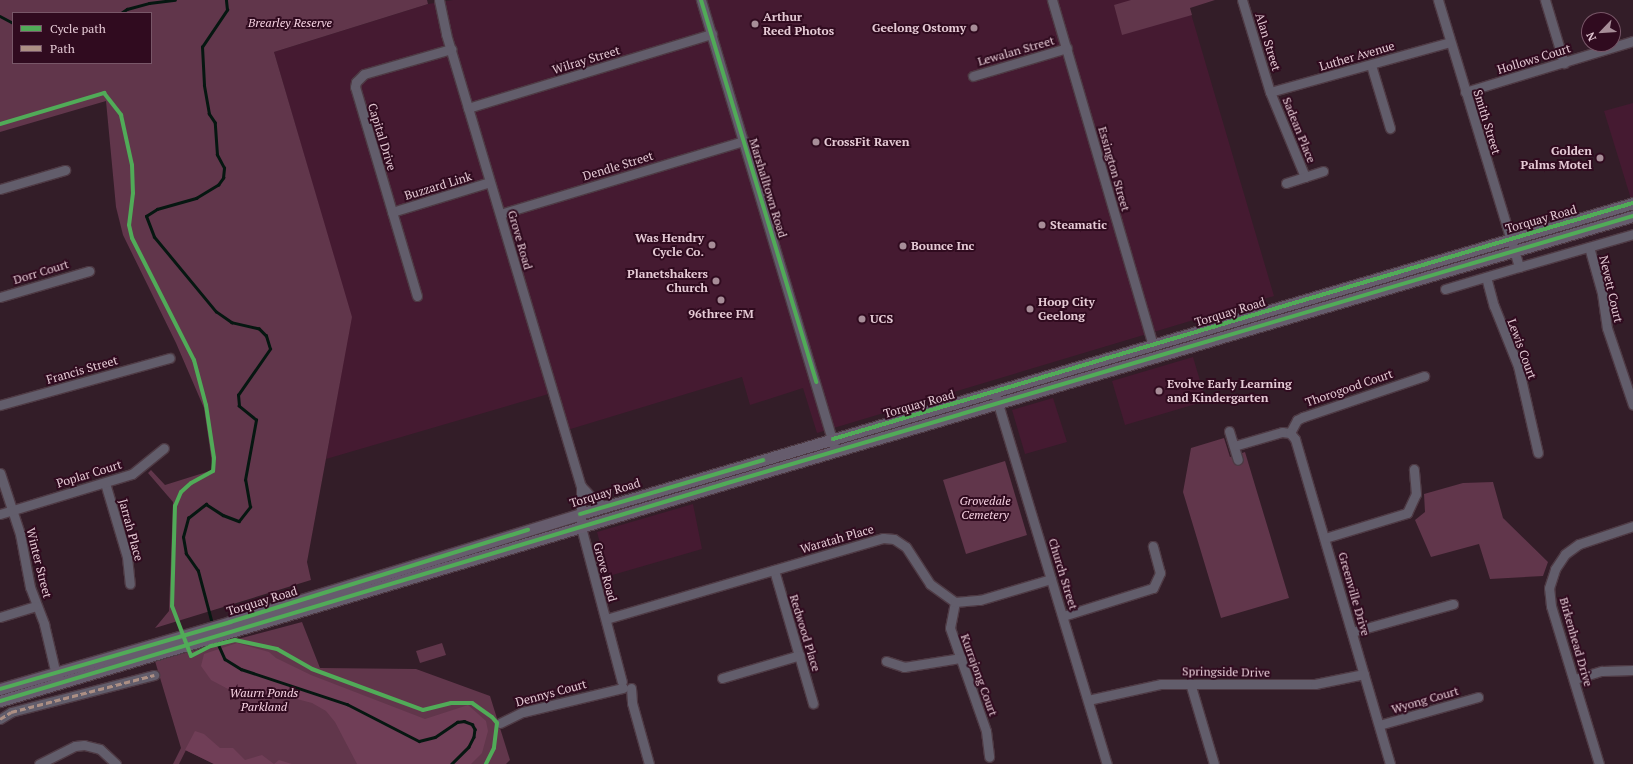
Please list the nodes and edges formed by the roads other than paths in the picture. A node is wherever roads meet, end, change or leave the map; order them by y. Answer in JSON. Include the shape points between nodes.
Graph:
{"nodes":[{"id":1,"x":439,"y":0,"type":"edge"},
{"id":2,"x":701,"y":0,"type":"edge"},
{"id":3,"x":1052,"y":0,"type":"edge"},
{"id":4,"x":1242,"y":0,"type":"edge"},
{"id":5,"x":1438,"y":0,"type":"edge"},
{"id":6,"x":1545,"y":0,"type":"edge"},
{"id":7,"x":712,"y":34,"type":"junction"},
{"id":8,"x":1450,"y":42,"type":"junction"},
{"id":9,"x":1633,"y":42,"type":"edge"},
{"id":10,"x":1066,"y":48,"type":"junction"},
{"id":11,"x":450,"y":49,"type":"junction"},
{"id":12,"x":1564,"y":63,"type":"junction"},
{"id":13,"x":1371,"y":65,"type":"junction"},
{"id":14,"x":973,"y":76,"type":"dead end"},
{"id":15,"x":1270,"y":92,"type":"junction"},
{"id":16,"x":1465,"y":92,"type":"junction"},
{"id":17,"x":468,"y":108,"type":"junction"},
{"id":18,"x":1390,"y":128,"type":"dead end"},
{"id":19,"x":744,"y":141,"type":"junction"},
{"id":20,"x":66,"y":170,"type":"dead end"},
{"id":21,"x":1323,"y":171,"type":"dead end"},
{"id":22,"x":1305,"y":177,"type":"junction"},
{"id":23,"x":490,"y":182,"type":"junction"},
{"id":24,"x":1286,"y":183,"type":"dead end"},
{"id":25,"x":0,"y":189,"type":"edge"},
{"id":26,"x":1633,"y":203,"type":"edge"},
{"id":27,"x":392,"y":212,"type":"junction"},
{"id":28,"x":500,"y":214,"type":"junction"},
{"id":29,"x":1633,"y":216,"type":"edge"},
{"id":30,"x":1633,"y":234,"type":"edge"},
{"id":31,"x":1510,"y":239,"type":"junction"},
{"id":32,"x":1589,"y":247,"type":"junction"},
{"id":33,"x":1514,"y":250,"type":"junction"},
{"id":34,"x":1519,"y":267,"type":"junction"},
{"id":35,"x":89,"y":271,"type":"dead end"},
{"id":36,"x":1486,"y":277,"type":"junction"},
{"id":37,"x":1445,"y":289,"type":"dead end"},
{"id":38,"x":417,"y":296,"type":"dead end"},
{"id":39,"x":0,"y":297,"type":"edge"},
{"id":40,"x":1153,"y":345,"type":"junction"},
{"id":41,"x":170,"y":358,"type":"dead end"},
{"id":42,"x":1424,"y":376,"type":"dead end"},
{"id":43,"x":996,"y":397,"type":"junction"},
{"id":44,"x":0,"y":405,"type":"edge"},
{"id":45,"x":1633,"y":405,"type":"edge"},
{"id":46,"x":1229,"y":431,"type":"dead end"},
{"id":47,"x":1290,"y":433,"type":"junction"},
{"id":48,"x":833,"y":439,"type":"junction"},
{"id":49,"x":1234,"y":446,"type":"junction"},
{"id":50,"x":164,"y":448,"type":"dead end"},
{"id":51,"x":836,"y":451,"type":"junction"},
{"id":52,"x":1538,"y":453,"type":"dead end"},
{"id":53,"x":1238,"y":460,"type":"dead end"},
{"id":54,"x":1414,"y":469,"type":"dead end"},
{"id":55,"x":0,"y":473,"type":"edge"},
{"id":56,"x":105,"y":483,"type":"junction"},
{"id":57,"x":581,"y":486,"type":"junction"},
{"id":58,"x":604,"y":506,"type":"junction"},
{"id":59,"x":13,"y":510,"type":"junction"},
{"id":60,"x":0,"y":514,"type":"edge"},
{"id":61,"x":580,"y":514,"type":"junction"},
{"id":62,"x":1633,"y":526,"type":"edge"},
{"id":63,"x":581,"y":527,"type":"junction"},
{"id":64,"x":1325,"y":538,"type":"junction"},
{"id":65,"x":1153,"y":546,"type":"dead end"},
{"id":66,"x":774,"y":570,"type":"junction"},
{"id":67,"x":1051,"y":579,"type":"junction"},
{"id":68,"x":130,"y":584,"type":"dead end"},
{"id":69,"x":955,"y":602,"type":"junction"},
{"id":70,"x":1453,"y":604,"type":"dead end"},
{"id":71,"x":36,"y":606,"type":"junction"},
{"id":72,"x":1063,"y":616,"type":"junction"},
{"id":73,"x":0,"y":617,"type":"edge"},
{"id":74,"x":606,"y":619,"type":"junction"},
{"id":75,"x":1352,"y":632,"type":"junction"},
{"id":76,"x":800,"y":655,"type":"junction"},
{"id":77,"x":961,"y":658,"type":"junction"},
{"id":78,"x":886,"y":661,"type":"dead end"},
{"id":79,"x":1633,"y":670,"type":"edge"},
{"id":80,"x":56,"y":672,"type":"junction"},
{"id":81,"x":1364,"y":674,"type":"junction"},
{"id":82,"x":154,"y":675,"type":"dead end"},
{"id":83,"x":722,"y":678,"type":"dead end"},
{"id":84,"x":1574,"y":680,"type":"junction"},
{"id":85,"x":1190,"y":682,"type":"junction"},
{"id":86,"x":59,"y":684,"type":"junction"},
{"id":87,"x":625,"y":685,"type":"junction"},
{"id":88,"x":0,"y":689,"type":"edge"},
{"id":89,"x":1478,"y":697,"type":"dead end"},
{"id":90,"x":1088,"y":700,"type":"junction"},
{"id":91,"x":0,"y":701,"type":"edge"},
{"id":92,"x":813,"y":703,"type":"dead end"},
{"id":93,"x":0,"y":719,"type":"edge"},
{"id":94,"x":500,"y":722,"type":"dead end"},
{"id":95,"x":1379,"y":725,"type":"junction"},
{"id":96,"x":989,"y":757,"type":"dead end"},
{"id":97,"x":39,"y":764,"type":"edge"},
{"id":98,"x":116,"y":764,"type":"edge"},
{"id":99,"x":649,"y":764,"type":"edge"},
{"id":100,"x":1107,"y":764,"type":"edge"},
{"id":101,"x":1214,"y":764,"type":"edge"},
{"id":102,"x":1390,"y":764,"type":"edge"},
{"id":103,"x":1599,"y":764,"type":"edge"}],
"edges":[{"from":1,"to":11,"type":"street","name":"Grove Road"},
{"from":2,"to":7,"type":"street","name":"Marshalltown Road"},
{"from":3,"to":10,"type":"street","name":"Essington Street"},
{"from":4,"to":15,"type":"street","name":"Alan Street"},
{"from":5,"to":8,"type":"street","name":"Smith Street"},
{"from":6,"to":12,"type":"street"},
{"from":7,"to":17,"type":"street","name":"Wilray Street"},
{"from":7,"to":19,"type":"street","name":"Marshalltown Road"},
{"from":8,"to":13,"type":"street","name":"Luther Avenue"},
{"from":8,"to":16,"type":"street","name":"Smith Street"},
{"from":9,"to":12,"type":"street","name":"Hollows Court"},
{"from":10,"to":14,"type":"street","name":"Lewalan Street"},
{"from":10,"to":40,"type":"street","name":"Essington Street"},
{"from":11,"to":17,"type":"street","name":"Grove Road"},
{"from":11,"to":27,"type":"street","name":"Capital Drive","via":[[364,74],[356,82],[355,87]]},
{"from":12,"to":16,"type":"street","name":"Hollows Court"},
{"from":13,"to":15,"type":"street","name":"Luther Avenue"},
{"from":13,"to":18,"type":"street"},
{"from":15,"to":22,"type":"street","name":"Sadean Place"},
{"from":16,"to":31,"type":"street","name":"Smith Street"},
{"from":17,"to":23,"type":"street","name":"Grove Road"},
{"from":19,"to":28,"type":"street","name":"Dendle Street"},
{"from":19,"to":48,"type":"street","name":"Marshalltown Road"},
{"from":20,"to":25,"type":"street"},
{"from":21,"to":22,"type":"street","name":"Sadean Place"},
{"from":22,"to":24,"type":"street","name":"Sadean Place"},
{"from":23,"to":27,"type":"street","name":"Buzzard Link"},
{"from":23,"to":28,"type":"street","name":"Grove Road"},
{"from":26,"to":31,"type":"main road","name":"Torquay Road"},
{"from":27,"to":38,"type":"street","name":"Capital Drive"},
{"from":28,"to":57,"type":"street","name":"Grove Road"},
{"from":29,"to":33,"type":"main road","name":"Torquay Road"},
{"from":30,"to":32,"type":"street","name":"Nevett Court"},
{"from":31,"to":33,"type":"street","name":"Smith Street"},
{"from":31,"to":40,"type":"main road","name":"Torquay Road"},
{"from":32,"to":34,"type":"street","name":"Nevett Court"},
{"from":32,"to":45,"type":"street","name":"Nevett Court","via":[[1602,293],[1607,328]]},
{"from":33,"to":34,"type":"street"},
{"from":33,"to":43,"type":"main road","name":"Torquay Road"},
{"from":34,"to":36,"type":"street","name":"Nevett Court"},
{"from":35,"to":39,"type":"street","name":"Dorr Court"},
{"from":36,"to":37,"type":"street","name":"Nevett Court"},
{"from":36,"to":52,"type":"street","name":"Lewis Court","via":[[1494,306],[1518,366]]},
{"from":40,"to":43,"type":"main road","name":"Torquay Road"},
{"from":41,"to":44,"type":"street","name":"Francis Street"},
{"from":42,"to":47,"type":"street","name":"Thorogood Court","via":[[1303,417],[1297,420]]},
{"from":43,"to":48,"type":"main road","name":"Torquay Road"},
{"from":43,"to":51,"type":"main road","name":"Torquay Road"},
{"from":43,"to":67,"type":"street","name":"Church Street"},
{"from":46,"to":49,"type":"street"},
{"from":47,"to":49,"type":"street","via":[[1280,432]]},
{"from":47,"to":64,"type":"street","name":"Greenville Drive","via":[[1296,441]]},
{"from":48,"to":51,"type":"street","name":"Marshalltown Road"},
{"from":48,"to":58,"type":"main road","name":"Torquay Road"},
{"from":49,"to":53,"type":"street"},
{"from":50,"to":56,"type":"street","name":"Poplar Court","via":[[132,474]]},
{"from":51,"to":63,"type":"main road","name":"Torquay Road"},
{"from":54,"to":64,"type":"street","via":[[1416,494],[1407,513]]},
{"from":55,"to":59,"type":"street","name":"Winter Street"},
{"from":56,"to":59,"type":"street","name":"Poplar Court"},
{"from":56,"to":68,"type":"street","name":"Jarrah Place","via":[[127,557]]},
{"from":57,"to":58,"type":"street","name":"Grove Road","via":[[594,500]]},
{"from":57,"to":61,"type":"street","name":"Grove Road"},
{"from":58,"to":61,"type":"main road","name":"Torquay Road"},
{"from":59,"to":60,"type":"street","name":"Poplar Court"},
{"from":59,"to":71,"type":"street","name":"Winter Street"},
{"from":61,"to":63,"type":"street","name":"Grove Road"},
{"from":61,"to":80,"type":"main road","name":"Torquay Road","via":[[230,622]]},
{"from":62,"to":84,"type":"street","name":"Birkenhead Drive","via":[[1579,544],[1566,554],[1555,569],[1549,588],[1551,606]]},
{"from":63,"to":74,"type":"street","name":"Grove Road"},
{"from":63,"to":86,"type":"main road","name":"Torquay Road"},
{"from":64,"to":75,"type":"street","name":"Greenville Drive"},
{"from":65,"to":72,"type":"street","via":[[1160,573],[1153,588]]},
{"from":66,"to":69,"type":"street","name":"Waratah Place","via":[[866,542],[883,538],[894,539],[910,552],[930,584]]},
{"from":66,"to":74,"type":"street","name":"Waratah Place"},
{"from":66,"to":76,"type":"street","name":"Redwood Place"},
{"from":67,"to":69,"type":"street","via":[[980,600]]},
{"from":67,"to":72,"type":"street","name":"Church Street"},
{"from":69,"to":77,"type":"street","name":"Kurrajong Court","via":[[950,628]]},
{"from":70,"to":75,"type":"street"},
{"from":71,"to":73,"type":"street"},
{"from":71,"to":80,"type":"street","name":"Winter Street","via":[[44,624]]},
{"from":72,"to":90,"type":"street","name":"Church Street"},
{"from":74,"to":87,"type":"street","name":"Grove Road"},
{"from":75,"to":81,"type":"street","name":"Greenville Drive"},
{"from":76,"to":83,"type":"street"},
{"from":76,"to":92,"type":"street","name":"Redwood Place"},
{"from":77,"to":78,"type":"street","via":[[904,667]]},
{"from":77,"to":96,"type":"street","name":"Kurrajong Court","via":[[986,731]]},
{"from":79,"to":84,"type":"street","via":[[1602,671]]},
{"from":80,"to":86,"type":"street","name":"Winter Street"},
{"from":80,"to":88,"type":"main road","name":"Torquay Road"},
{"from":81,"to":85,"type":"street","name":"Springside Drive","via":[[1315,684]]},
{"from":81,"to":95,"type":"street","name":"Greenville Drive"},
{"from":82,"to":93,"type":"street","via":[[11,712]]},
{"from":84,"to":103,"type":"street","name":"Birkenhead Drive"},
{"from":85,"to":90,"type":"street","name":"Springside Drive","via":[[1139,687]]},
{"from":85,"to":101,"type":"street"},
{"from":86,"to":91,"type":"main road","name":"Torquay Road"},
{"from":87,"to":94,"type":"street","name":"Dennys Court","via":[[523,712]]},
{"from":87,"to":99,"type":"street","name":"Grove Road"},
{"from":89,"to":95,"type":"street","name":"Wyong Court"},
{"from":90,"to":100,"type":"street","name":"Church Street"},
{"from":95,"to":102,"type":"street","name":"Greenville Drive"},
{"from":97,"to":98,"type":"street","via":[[75,746],[84,745],[100,749]]}]}
